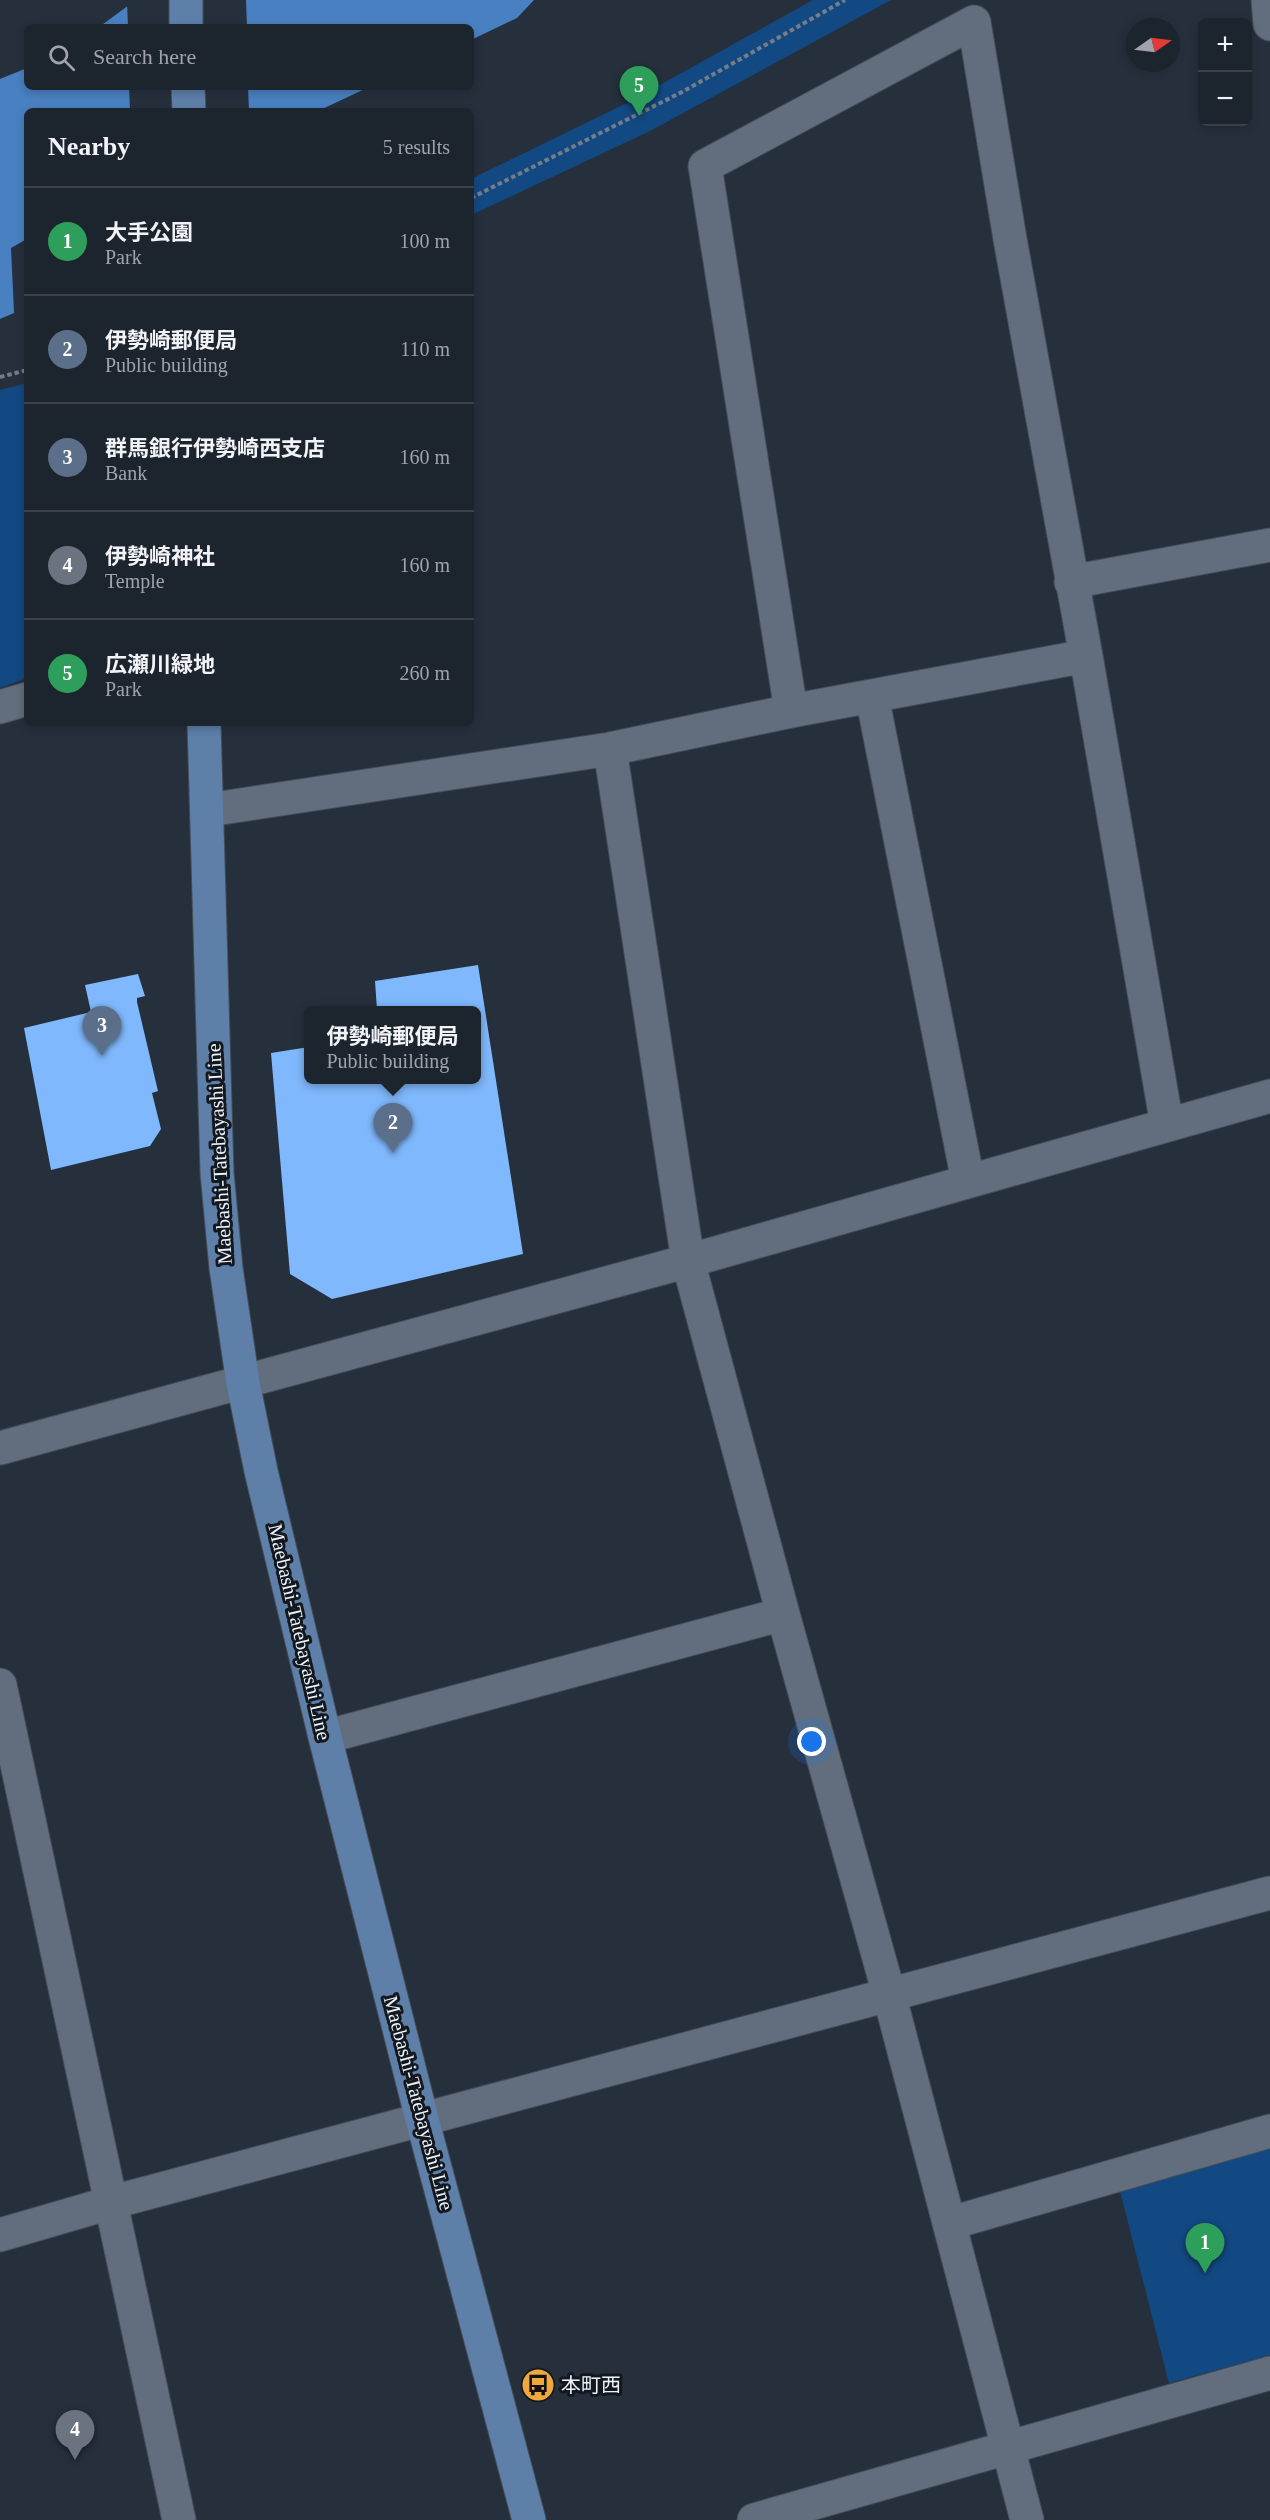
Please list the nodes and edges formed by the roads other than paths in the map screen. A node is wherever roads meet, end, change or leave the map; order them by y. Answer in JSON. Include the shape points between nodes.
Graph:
{"nodes":[{"id":1,"x":186,"y":0,"type":"edge"},
{"id":2,"x":1268,"y":0,"type":"edge"},
{"id":3,"x":186,"y":24,"type":"edge"},
{"id":4,"x":1270,"y":24,"type":"edge"},
{"id":5,"x":188,"y":90,"type":"edge"},
{"id":6,"x":189,"y":108,"type":"edge"},
{"id":7,"x":1270,"y":545,"type":"edge"},
{"id":8,"x":1071,"y":582,"type":"junction"},
{"id":9,"x":1086,"y":656,"type":"junction"},
{"id":10,"x":872,"y":696,"type":"junction"},
{"id":11,"x":24,"y":700,"type":"edge"},
{"id":12,"x":0,"y":707,"type":"edge"},
{"id":13,"x":791,"y":711,"type":"junction"},
{"id":14,"x":204,"y":726,"type":"edge"},
{"id":15,"x":610,"y":749,"type":"junction"},
{"id":16,"x":208,"y":810,"type":"junction"},
{"id":17,"x":1270,"y":1096,"type":"edge"},
{"id":18,"x":1167,"y":1125,"type":"junction"},
{"id":19,"x":968,"y":1181,"type":"junction"},
{"id":20,"x":687,"y":1261,"type":"junction"},
{"id":21,"x":243,"y":1383,"type":"junction"},
{"id":22,"x":0,"y":1448,"type":"edge"},
{"id":23,"x":783,"y":1614,"type":"junction"},
{"id":24,"x":0,"y":1685,"type":"edge"},
{"id":25,"x":325,"y":1737,"type":"junction"},
{"id":26,"x":1269,"y":1897,"type":"edge"},
{"id":27,"x":889,"y":1994,"type":"junction"},
{"id":28,"x":422,"y":2120,"type":"junction"},
{"id":29,"x":1270,"y":2131,"type":"edge"},
{"id":30,"x":113,"y":2202,"type":"junction"},
{"id":31,"x":951,"y":2223,"type":"junction"},
{"id":32,"x":0,"y":2235,"type":"edge"},
{"id":33,"x":1270,"y":2373,"type":"edge"},
{"id":34,"x":1008,"y":2446,"type":"junction"},
{"id":35,"x":179,"y":2520,"type":"edge"},
{"id":36,"x":529,"y":2520,"type":"edge"},
{"id":37,"x":754,"y":2520,"type":"edge"},
{"id":38,"x":1028,"y":2520,"type":"edge"}],
"edges":[{"from":1,"to":3,"type":"main road"},
{"from":2,"to":4,"type":"street"},
{"from":5,"to":6,"type":"main road"},
{"from":7,"to":8,"type":"street"},
{"from":8,"to":9,"type":"street"},
{"from":8,"to":13,"type":"street","via":[[974,22],[705,166]]},
{"from":9,"to":10,"type":"street"},
{"from":9,"to":18,"type":"street"},
{"from":10,"to":13,"type":"street"},
{"from":10,"to":19,"type":"street"},
{"from":11,"to":12,"type":"street"},
{"from":13,"to":15,"type":"street"},
{"from":14,"to":16,"type":"main road","name":"Maebashi-Tatebayashi Line"},
{"from":15,"to":16,"type":"street"},
{"from":15,"to":20,"type":"street"},
{"from":16,"to":21,"type":"main road","name":"Maebashi-Tatebayashi Line","via":[[217,1173]]},
{"from":17,"to":18,"type":"street"},
{"from":18,"to":19,"type":"street"},
{"from":19,"to":20,"type":"street"},
{"from":20,"to":21,"type":"street"},
{"from":20,"to":23,"type":"street"},
{"from":21,"to":22,"type":"street"},
{"from":21,"to":25,"type":"main road","name":"Maebashi-Tatebayashi Line"},
{"from":23,"to":25,"type":"street"},
{"from":23,"to":27,"type":"street"},
{"from":24,"to":30,"type":"street"},
{"from":25,"to":28,"type":"main road","name":"Maebashi-Tatebayashi Line"},
{"from":26,"to":27,"type":"street"},
{"from":27,"to":28,"type":"street"},
{"from":27,"to":31,"type":"street"},
{"from":28,"to":30,"type":"street"},
{"from":28,"to":36,"type":"main road","name":"Maebashi-Tatebayashi Line"},
{"from":29,"to":31,"type":"street"},
{"from":30,"to":32,"type":"street"},
{"from":30,"to":35,"type":"street"},
{"from":31,"to":34,"type":"street"},
{"from":33,"to":34,"type":"street"},
{"from":34,"to":37,"type":"street"},
{"from":34,"to":38,"type":"street"}]}
